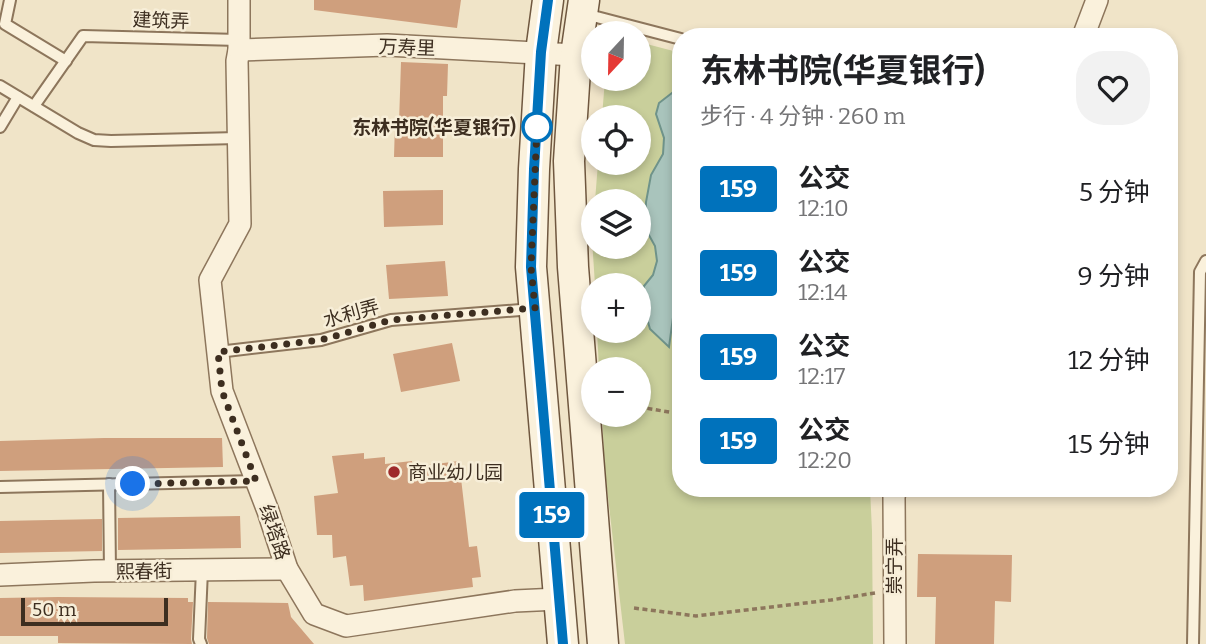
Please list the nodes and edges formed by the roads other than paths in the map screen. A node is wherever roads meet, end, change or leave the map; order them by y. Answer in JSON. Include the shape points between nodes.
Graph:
{"nodes":[{"id":1,"x":10,"y":0,"type":"edge"},
{"id":2,"x":239,"y":0,"type":"edge"},
{"id":3,"x":548,"y":0,"type":"edge"},
{"id":4,"x":1097,"y":0,"type":"edge"},
{"id":5,"x":583,"y":7,"type":"edge"},
{"id":6,"x":1086,"y":28,"type":"edge"},
{"id":7,"x":672,"y":36,"type":"edge"},
{"id":8,"x":239,"y":45,"type":"junction"},
{"id":9,"x":541,"y":52,"type":"junction"},
{"id":10,"x":576,"y":55,"type":"junction"},
{"id":11,"x":66,"y":61,"type":"junction"},
{"id":12,"x":0,"y":86,"type":"edge"},
{"id":13,"x":18,"y":97,"type":"junction"},
{"id":14,"x":34,"y":106,"type":"junction"},
{"id":15,"x":0,"y":127,"type":"edge"},
{"id":16,"x":238,"y":138,"type":"junction"},
{"id":17,"x":1206,"y":261,"type":"edge"},
{"id":18,"x":535,"y":308,"type":"junction"},
{"id":19,"x":218,"y":352,"type":"junction"},
{"id":20,"x":256,"y":481,"type":"junction"},
{"id":21,"x":109,"y":484,"type":"junction"},
{"id":22,"x":0,"y":487,"type":"edge"},
{"id":23,"x":894,"y":497,"type":"edge"},
{"id":24,"x":287,"y":569,"type":"junction"},
{"id":25,"x":202,"y":570,"type":"junction"},
{"id":26,"x":110,"y":572,"type":"junction"},
{"id":27,"x":0,"y":575,"type":"edge"},
{"id":28,"x":558,"y":599,"type":"junction"},
{"id":29,"x":201,"y":644,"type":"edge"},
{"id":30,"x":563,"y":644,"type":"edge"},
{"id":31,"x":603,"y":644,"type":"edge"},
{"id":32,"x":895,"y":644,"type":"edge"},
{"id":33,"x":1193,"y":644,"type":"edge"}],
"edges":[{"from":1,"to":11,"type":"lane","via":[[5,24]]},
{"from":2,"to":8,"type":"street","name":"绿塔路"},
{"from":3,"to":9,"type":"main road"},
{"from":4,"to":6,"type":"street"},
{"from":5,"to":7,"type":"lane"},
{"from":5,"to":10,"type":"main road"},
{"from":8,"to":9,"type":"street","name":"万寿里"},
{"from":8,"to":11,"type":"lane","name":"建筑弄","via":[[83,36]]},
{"from":8,"to":16,"type":"street","name":"绿塔路"},
{"from":9,"to":10,"type":"street","name":"万寿里"},
{"from":9,"to":18,"type":"main road","via":[[531,267]]},
{"from":10,"to":31,"type":"main road","via":[[569,161],[572,267]]},
{"from":11,"to":14,"type":"lane"},
{"from":12,"to":13,"type":"lane"},
{"from":13,"to":14,"type":"lane"},
{"from":13,"to":15,"type":"lane"},
{"from":14,"to":16,"type":"lane","via":[[94,140]]},
{"from":16,"to":19,"type":"street","name":"绿塔路","via":[[240,223],[210,280]]},
{"from":17,"to":33,"type":"lane","via":[[1200,272]]},
{"from":18,"to":19,"type":"lane","name":"水利弄","via":[[391,320],[321,340]]},
{"from":18,"to":28,"type":"main road"},
{"from":19,"to":20,"type":"street","name":"绿塔路","via":[[222,391]]},
{"from":20,"to":21,"type":"lane"},
{"from":20,"to":24,"type":"street","name":"绿塔路"},
{"from":21,"to":22,"type":"lane"},
{"from":21,"to":26,"type":"lane"},
{"from":23,"to":32,"type":"street","name":"崇宁弄"},
{"from":24,"to":25,"type":"street","name":"熙春街"},
{"from":24,"to":28,"type":"street","name":"绿塔路","via":[[314,614],[346,626]]},
{"from":25,"to":26,"type":"street","name":"熙春街"},
{"from":25,"to":29,"type":"lane"},
{"from":26,"to":27,"type":"street","name":"熙春街"},
{"from":28,"to":30,"type":"main road"}]}
